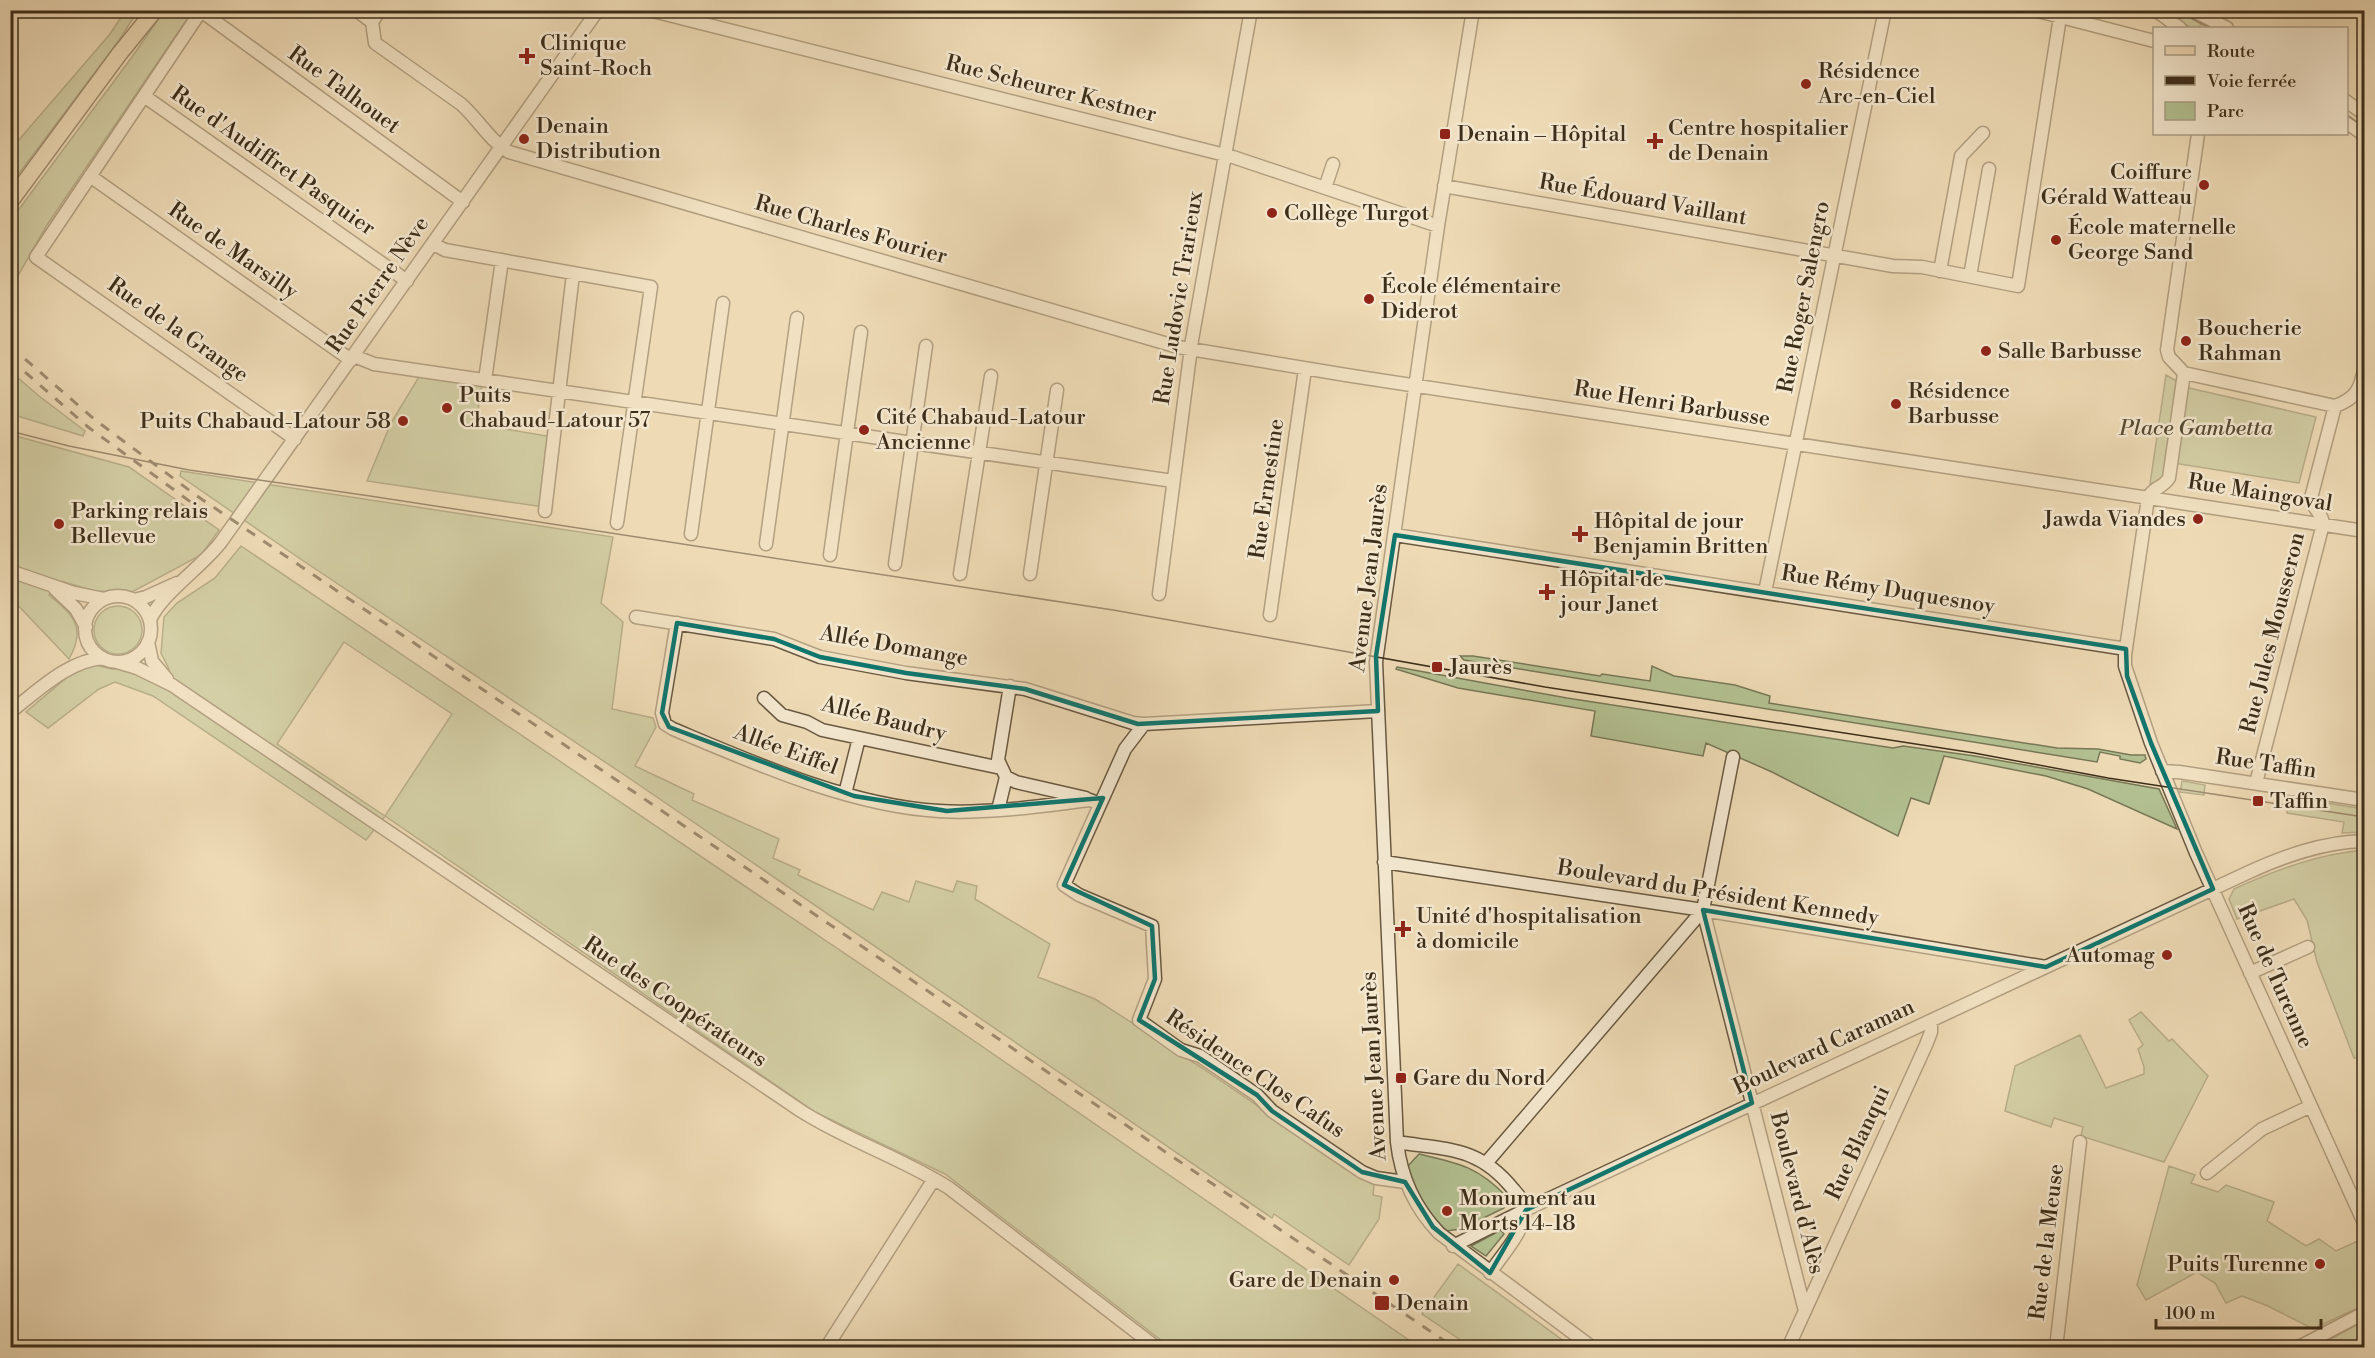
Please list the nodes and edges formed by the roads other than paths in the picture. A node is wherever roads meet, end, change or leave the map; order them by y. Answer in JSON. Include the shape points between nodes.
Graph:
{"nodes":[{"id":1,"x":149,"y":10,"type":"edge"},
{"id":2,"x":155,"y":10,"type":"edge"},
{"id":3,"x":356,"y":10,"type":"edge"},
{"id":4,"x":380,"y":10,"type":"edge"},
{"id":5,"x":598,"y":10,"type":"edge"},
{"id":6,"x":649,"y":10,"type":"edge"},
{"id":7,"x":1251,"y":10,"type":"edge"},
{"id":8,"x":1473,"y":10,"type":"edge"},
{"id":9,"x":1885,"y":10,"type":"edge"},
{"id":10,"x":2034,"y":10,"type":"edge"},
{"id":11,"x":2155,"y":10,"type":"edge"},
{"id":12,"x":2192,"y":10,"type":"edge"},
{"id":13,"x":201,"y":11,"type":"edge"},
{"id":14,"x":2060,"y":17,"type":"junction"},
{"id":15,"x":372,"y":22,"type":"junction"},
{"id":16,"x":2179,"y":27,"type":"edge"},
{"id":17,"x":2222,"y":27,"type":"edge"},
{"id":18,"x":2153,"y":41,"type":"edge"},
{"id":19,"x":120,"y":53,"type":"junction"},
{"id":20,"x":144,"y":96,"type":"junction"},
{"id":21,"x":2348,"y":102,"type":"edge"},
{"id":22,"x":2364,"y":114,"type":"edge"},
{"id":23,"x":2348,"y":123,"type":"edge"},
{"id":24,"x":1983,"y":133,"type":"dead end"},
{"id":25,"x":2198,"y":135,"type":"edge"},
{"id":26,"x":2364,"y":135,"type":"edge"},
{"id":27,"x":502,"y":148,"type":"junction"},
{"id":28,"x":1224,"y":154,"type":"junction"},
{"id":29,"x":1334,"y":164,"type":"dead end"},
{"id":30,"x":1989,"y":169,"type":"dead end"},
{"id":31,"x":90,"y":177,"type":"junction"},
{"id":32,"x":1444,"y":186,"type":"junction"},
{"id":33,"x":1325,"y":188,"type":"junction"},
{"id":34,"x":10,"y":202,"type":"edge"},
{"id":35,"x":463,"y":202,"type":"junction"},
{"id":36,"x":1438,"y":226,"type":"junction"},
{"id":37,"x":433,"y":244,"type":"junction"},
{"id":38,"x":1834,"y":255,"type":"junction"},
{"id":39,"x":502,"y":260,"type":"junction"},
{"id":40,"x":1940,"y":270,"type":"junction"},
{"id":41,"x":573,"y":274,"type":"junction"},
{"id":42,"x":1970,"y":276,"type":"junction"},
{"id":43,"x":407,"y":281,"type":"junction"},
{"id":44,"x":723,"y":303,"type":"dead end"},
{"id":45,"x":797,"y":318,"type":"dead end"},
{"id":46,"x":861,"y":332,"type":"dead end"},
{"id":47,"x":926,"y":346,"type":"dead end"},
{"id":48,"x":1190,"y":350,"type":"junction"},
{"id":49,"x":352,"y":358,"type":"junction"},
{"id":50,"x":1305,"y":369,"type":"junction"},
{"id":51,"x":2364,"y":370,"type":"edge"},
{"id":52,"x":2184,"y":373,"type":"junction"},
{"id":53,"x":991,"y":376,"type":"dead end"},
{"id":54,"x":485,"y":380,"type":"junction"},
{"id":55,"x":1416,"y":385,"type":"junction"},
{"id":56,"x":1057,"y":390,"type":"dead end"},
{"id":57,"x":560,"y":391,"type":"junction"},
{"id":58,"x":634,"y":402,"type":"junction"},
{"id":59,"x":2335,"y":406,"type":"junction"},
{"id":60,"x":708,"y":413,"type":"junction"},
{"id":61,"x":782,"y":424,"type":"junction"},
{"id":62,"x":847,"y":433,"type":"junction"},
{"id":63,"x":296,"y":439,"type":"junction"},
{"id":64,"x":912,"y":443,"type":"junction"},
{"id":65,"x":1796,"y":444,"type":"junction"},
{"id":66,"x":979,"y":453,"type":"junction"},
{"id":67,"x":1046,"y":463,"type":"junction"},
{"id":68,"x":1173,"y":481,"type":"junction"},
{"id":69,"x":2148,"y":498,"type":"junction"},
{"id":70,"x":545,"y":511,"type":"dead end"},
{"id":71,"x":617,"y":523,"type":"dead end"},
{"id":72,"x":2323,"y":524,"type":"junction"},
{"id":73,"x":2364,"y":531,"type":"edge"},
{"id":74,"x":691,"y":534,"type":"dead end"},
{"id":75,"x":1395,"y":535,"type":"junction"},
{"id":76,"x":766,"y":544,"type":"dead end"},
{"id":77,"x":830,"y":555,"type":"dead end"},
{"id":78,"x":895,"y":564,"type":"dead end"},
{"id":79,"x":10,"y":571,"type":"edge"},
{"id":80,"x":960,"y":574,"type":"dead end"},
{"id":81,"x":1030,"y":574,"type":"dead end"},
{"id":82,"x":186,"y":578,"type":"junction"},
{"id":83,"x":48,"y":585,"type":"junction"},
{"id":84,"x":1765,"y":592,"type":"junction"},
{"id":85,"x":1159,"y":594,"type":"dead end"},
{"id":86,"x":104,"y":599,"type":"junction"},
{"id":87,"x":134,"y":600,"type":"junction"},
{"id":88,"x":1269,"y":615,"type":"dead end"},
{"id":89,"x":636,"y":617,"type":"dead end"},
{"id":90,"x":150,"y":620,"type":"junction"},
{"id":91,"x":677,"y":623,"type":"junction"},
{"id":92,"x":86,"y":633,"type":"junction"},
{"id":93,"x":148,"y":642,"type":"junction"},
{"id":94,"x":2126,"y":649,"type":"junction"},
{"id":95,"x":103,"y":658,"type":"junction"},
{"id":96,"x":117,"y":662,"type":"junction"},
{"id":97,"x":71,"y":667,"type":"junction"},
{"id":98,"x":172,"y":685,"type":"junction"},
{"id":99,"x":1010,"y":686,"type":"junction"},
{"id":100,"x":764,"y":698,"type":"dead end"},
{"id":101,"x":1378,"y":711,"type":"junction"},
{"id":102,"x":10,"y":712,"type":"edge"},
{"id":103,"x":1144,"y":724,"type":"junction"},
{"id":104,"x":859,"y":738,"type":"junction"},
{"id":105,"x":1733,"y":758,"type":"dead end"},
{"id":106,"x":2162,"y":771,"type":"junction"},
{"id":107,"x":1004,"y":773,"type":"junction"},
{"id":108,"x":2256,"y":783,"type":"junction"},
{"id":109,"x":845,"y":794,"type":"junction"},
{"id":110,"x":2364,"y":800,"type":"edge"},
{"id":111,"x":1095,"y":802,"type":"junction"},
{"id":112,"x":998,"y":810,"type":"junction"},
{"id":113,"x":2364,"y":841,"type":"edge"},
{"id":114,"x":1384,"y":862,"type":"junction"},
{"id":115,"x":2212,"y":889,"type":"junction"},
{"id":116,"x":1703,"y":910,"type":"junction"},
{"id":117,"x":2308,"y":947,"type":"dead end"},
{"id":118,"x":2046,"y":967,"type":"junction"},
{"id":119,"x":2250,"y":973,"type":"junction"},
{"id":120,"x":1931,"y":1021,"type":"junction"},
{"id":121,"x":1752,"y":1104,"type":"junction"},
{"id":122,"x":2311,"y":1106,"type":"junction"},
{"id":123,"x":1396,"y":1142,"type":"junction"},
{"id":124,"x":2080,"y":1142,"type":"dead end"},
{"id":125,"x":1487,"y":1162,"type":"junction"},
{"id":126,"x":2207,"y":1173,"type":"dead end"},
{"id":127,"x":934,"y":1179,"type":"junction"},
{"id":128,"x":1405,"y":1182,"type":"junction"},
{"id":129,"x":1525,"y":1210,"type":"junction"},
{"id":130,"x":2364,"y":1224,"type":"edge"},
{"id":131,"x":1453,"y":1246,"type":"junction"},
{"id":132,"x":1490,"y":1273,"type":"junction"},
{"id":133,"x":1805,"y":1311,"type":"junction"},
{"id":134,"x":2364,"y":1313,"type":"edge"},
{"id":135,"x":826,"y":1347,"type":"edge"},
{"id":136,"x":1156,"y":1347,"type":"edge"},
{"id":137,"x":1593,"y":1347,"type":"edge"},
{"id":138,"x":1788,"y":1347,"type":"edge"},
{"id":139,"x":2056,"y":1347,"type":"edge"},
{"id":140,"x":2297,"y":1347,"type":"edge"}],
"edges":[{"from":1,"to":19,"type":"main road"},
{"from":2,"to":19,"type":"main road"},
{"from":3,"to":15,"type":"street"},
{"from":4,"to":15,"type":"street"},
{"from":5,"to":27,"type":"street","name":"Rue Pierre Nève"},
{"from":6,"to":28,"type":"street","name":"Rue Scheurer Kestner"},
{"from":7,"to":28,"type":"street","name":"Rue Ludovic Trarieux"},
{"from":8,"to":32,"type":"street","name":"Avenue Jean Jaurès"},
{"from":9,"to":38,"type":"street","name":"Rue Roger Salengro"},
{"from":10,"to":14,"type":"street"},
{"from":11,"to":16,"type":"street"},
{"from":12,"to":17,"type":"street"},
{"from":13,"to":20,"type":"street"},
{"from":13,"to":35,"type":"street","name":"Rue Talhouet"},
{"from":14,"to":18,"type":"street"},
{"from":14,"to":42,"type":"street","name":"Rue Édouard Vaillant","via":[[2018,286]]},
{"from":15,"to":27,"type":"street","via":[[375,43],[460,104]]},
{"from":19,"to":34,"type":"main road"},
{"from":20,"to":31,"type":"street"},
{"from":20,"to":43,"type":"street","name":"Rue d'Audiffret Pasquier"},
{"from":21,"to":22,"type":"street"},
{"from":23,"to":26,"type":"street"},
{"from":24,"to":40,"type":"street","via":[[1961,156]]},
{"from":25,"to":52,"type":"street","via":[[2167,350]]},
{"from":27,"to":35,"type":"street","name":"Rue Pierre Nève"},
{"from":27,"to":48,"type":"street","name":"Rue Charles Fourier","via":[[525,158]]},
{"from":28,"to":33,"type":"street","name":"Rue Scheurer Kestner"},
{"from":28,"to":48,"type":"street","name":"Rue Ludovic Trarieux"},
{"from":29,"to":33,"type":"street"},
{"from":30,"to":42,"type":"street"},
{"from":31,"to":49,"type":"street","name":"Rue de Marsilly"},
{"from":31,"to":63,"type":"street","name":"Rue de la Grange","via":[[36,256]]},
{"from":32,"to":36,"type":"street","name":"Avenue Jean Jaurès"},
{"from":32,"to":38,"type":"street","name":"Rue Édouard Vaillant"},
{"from":33,"to":36,"type":"street","name":"Rue Scheurer Kestner"},
{"from":35,"to":37,"type":"street","name":"Rue Pierre Nève"},
{"from":36,"to":55,"type":"street","name":"Avenue Jean Jaurès"},
{"from":37,"to":39,"type":"street","via":[[445,250]]},
{"from":37,"to":43,"type":"street","name":"Rue Pierre Nève"},
{"from":38,"to":40,"type":"street","name":"Rue Édouard Vaillant"},
{"from":38,"to":65,"type":"street","name":"Rue Roger Salengro"},
{"from":39,"to":41,"type":"street"},
{"from":39,"to":54,"type":"street"},
{"from":40,"to":42,"type":"street","name":"Rue Édouard Vaillant"},
{"from":41,"to":57,"type":"street"},
{"from":41,"to":58,"type":"street","via":[[651,287]]},
{"from":43,"to":49,"type":"street","name":"Rue Pierre Nève"},
{"from":44,"to":60,"type":"street"},
{"from":45,"to":61,"type":"street"},
{"from":46,"to":62,"type":"street"},
{"from":47,"to":64,"type":"street"},
{"from":48,"to":50,"type":"street","name":"Rue Henri Barbusse"},
{"from":48,"to":68,"type":"street","name":"Rue Ludovic Trarieux"},
{"from":49,"to":54,"type":"street","name":"Rue de Marsilly"},
{"from":49,"to":63,"type":"street","name":"Rue Pierre Nève"},
{"from":50,"to":55,"type":"street","name":"Rue Henri Barbusse"},
{"from":50,"to":88,"type":"street","name":"Rue Ernestine"},
{"from":51,"to":59,"type":"street","via":[[2357,393]]},
{"from":52,"to":59,"type":"street"},
{"from":52,"to":69,"type":"street","via":[[2169,478]]},
{"from":53,"to":66,"type":"street"},
{"from":54,"to":57,"type":"street","name":"Rue de Marsilly"},
{"from":55,"to":65,"type":"street","name":"Rue Henri Barbusse"},
{"from":55,"to":75,"type":"street","name":"Avenue Jean Jaurès"},
{"from":56,"to":67,"type":"street"},
{"from":57,"to":58,"type":"street","name":"Rue de Marsilly"},
{"from":57,"to":70,"type":"street"},
{"from":58,"to":60,"type":"street","name":"Rue de Marsilly"},
{"from":58,"to":71,"type":"street"},
{"from":59,"to":72,"type":"street","name":"Rue Jules Mousseron","via":[[2311,498]]},
{"from":60,"to":61,"type":"street","name":"Rue de Marsilly"},
{"from":60,"to":74,"type":"street"},
{"from":61,"to":62,"type":"street","name":"Rue de Marsilly"},
{"from":61,"to":76,"type":"street"},
{"from":62,"to":64,"type":"street","name":"Rue de Marsilly"},
{"from":62,"to":77,"type":"street"},
{"from":63,"to":82,"type":"street","name":"Rue Pierre Nève","via":[[210,557]]},
{"from":64,"to":66,"type":"street","name":"Rue de Marsilly"},
{"from":64,"to":78,"type":"street"},
{"from":65,"to":69,"type":"street","name":"Rue Henri Barbusse"},
{"from":65,"to":84,"type":"street","name":"Rue Roger Salengro"},
{"from":66,"to":67,"type":"street","name":"Rue de Marsilly"},
{"from":66,"to":80,"type":"street"},
{"from":67,"to":68,"type":"street","name":"Rue de Marsilly"},
{"from":67,"to":81,"type":"street"},
{"from":68,"to":85,"type":"street","name":"Rue Ludovic Trarieux"},
{"from":69,"to":72,"type":"street","name":"Rue Maingoval"},
{"from":69,"to":94,"type":"street","name":"Rue de Turenne"},
{"from":72,"to":73,"type":"street","name":"Rue Maingoval"},
{"from":72,"to":108,"type":"street","name":"Rue Jules Mousseron"},
{"from":75,"to":84,"type":"street","name":"Rue Rémy Duquesnoy"},
{"from":75,"to":101,"type":"street","name":"Avenue Jean Jaurès","via":[[1376,657]]},
{"from":79,"to":83,"type":"street"},
{"from":82,"to":87,"type":"street","name":"Rue Pierre Nève"},
{"from":82,"to":90,"type":"street","name":"Rue Pierre Nève","via":[[158,606]]},
{"from":83,"to":86,"type":"street"},
{"from":83,"to":92,"type":"street","via":[[73,605]]},
{"from":84,"to":94,"type":"street","name":"Rue Rémy Duquesnoy"},
{"from":86,"to":87,"type":"street","via":[[122,596]]},
{"from":86,"to":92,"type":"street","via":[[91,611]]},
{"from":87,"to":90,"type":"street"},
{"from":89,"to":91,"type":"street","name":"Allée Domange"},
{"from":90,"to":93,"type":"street"},
{"from":91,"to":99,"type":"street","name":"Allée Domange","via":[[774,639],[820,657]]},
{"from":91,"to":109,"type":"street","name":"Allée Eiffel","via":[[662,713],[669,727],[775,771]]},
{"from":92,"to":95,"type":"street","via":[[93,650]]},
{"from":92,"to":97,"type":"street","via":[[81,653]]},
{"from":93,"to":96,"type":"street","via":[[136,657]]},
{"from":93,"to":98,"type":"street","name":"Rue des Coopérateurs","via":[[154,665]]},
{"from":94,"to":106,"type":"street","name":"Rue de Turenne","via":[[2127,676]]},
{"from":95,"to":96,"type":"street"},
{"from":95,"to":97,"type":"street"},
{"from":96,"to":98,"type":"street","name":"Rue des Coopérateurs"},
{"from":97,"to":102,"type":"street"},
{"from":98,"to":127,"type":"street","name":"Rue des Coopérateurs","via":[[801,1112]]},
{"from":99,"to":103,"type":"street","name":"Allée Domange"},
{"from":99,"to":107,"type":"street","via":[[998,757]]},
{"from":100,"to":104,"type":"street","name":"Allée Baudry","via":[[786,717]]},
{"from":101,"to":103,"type":"street","name":"Allée Domange"},
{"from":101,"to":114,"type":"street","name":"Avenue Jean Jaurès"},
{"from":103,"to":111,"type":"street","via":[[1128,743]]},
{"from":104,"to":107,"type":"street","name":"Allée Baudry"},
{"from":104,"to":109,"type":"street"},
{"from":105,"to":116,"type":"street"},
{"from":106,"to":108,"type":"street","name":"Rue Taffin"},
{"from":106,"to":115,"type":"street","name":"Rue de Turenne"},
{"from":107,"to":111,"type":"street","name":"Allée Baudry","via":[[1016,782]]},
{"from":107,"to":112,"type":"street"},
{"from":108,"to":110,"type":"street","name":"Rue Taffin"},
{"from":109,"to":112,"type":"street","name":"Allée Eiffel","via":[[930,810]]},
{"from":111,"to":112,"type":"street","name":"Allée Eiffel"},
{"from":111,"to":128,"type":"street","name":"Résidence Clos Cafus","via":[[1064,885],[1152,926],[1155,979],[1139,1020],[1262,1098],[1272,1111],[1362,1172]]},
{"from":113,"to":115,"type":"street","name":"Boulevard Caraman","via":[[2292,855]]},
{"from":114,"to":116,"type":"street","name":"Boulevard du Président Kennedy"},
{"from":114,"to":123,"type":"street","name":"Avenue Jean Jaurès"},
{"from":115,"to":118,"type":"street","name":"Boulevard Caraman"},
{"from":115,"to":119,"type":"street","name":"Rue de Turenne"},
{"from":116,"to":118,"type":"street","name":"Boulevard du Président Kennedy"},
{"from":116,"to":121,"type":"street","name":"Boulevard d'Alès"},
{"from":116,"to":125,"type":"street"},
{"from":117,"to":119,"type":"street"},
{"from":118,"to":120,"type":"street","name":"Boulevard Caraman"},
{"from":119,"to":122,"type":"street","name":"Rue de Turenne"},
{"from":120,"to":121,"type":"street","name":"Boulevard Caraman"},
{"from":120,"to":133,"type":"street","name":"Rue Blanqui","via":[[1926,1045]]},
{"from":121,"to":129,"type":"street","name":"Boulevard Caraman"},
{"from":121,"to":133,"type":"street","name":"Boulevard d'Alès"},
{"from":122,"to":126,"type":"street","via":[[2262,1129]]},
{"from":122,"to":130,"type":"street","name":"Rue de Turenne"},
{"from":123,"to":125,"type":"street","via":[[1468,1154]]},
{"from":123,"to":128,"type":"street","name":"Avenue Jean Jaurès"},
{"from":124,"to":139,"type":"street","name":"Rue de la Meuse"},
{"from":125,"to":129,"type":"street","via":[[1520,1197]]},
{"from":127,"to":135,"type":"street"},
{"from":127,"to":136,"type":"street","name":"Rue des Coopérateurs"},
{"from":128,"to":131,"type":"street","name":"Avenue Jean Jaurès","via":[[1427,1220]]},
{"from":129,"to":131,"type":"street","name":"Boulevard Caraman"},
{"from":129,"to":132,"type":"street","via":[[1518,1231]]},
{"from":131,"to":132,"type":"street","name":"Avenue Jean Jaurès"},
{"from":132,"to":137,"type":"street","name":"Avenue Jean Jaurès"},
{"from":133,"to":138,"type":"street","name":"Rue Blanqui"},
{"from":134,"to":140,"type":"street"}]}
